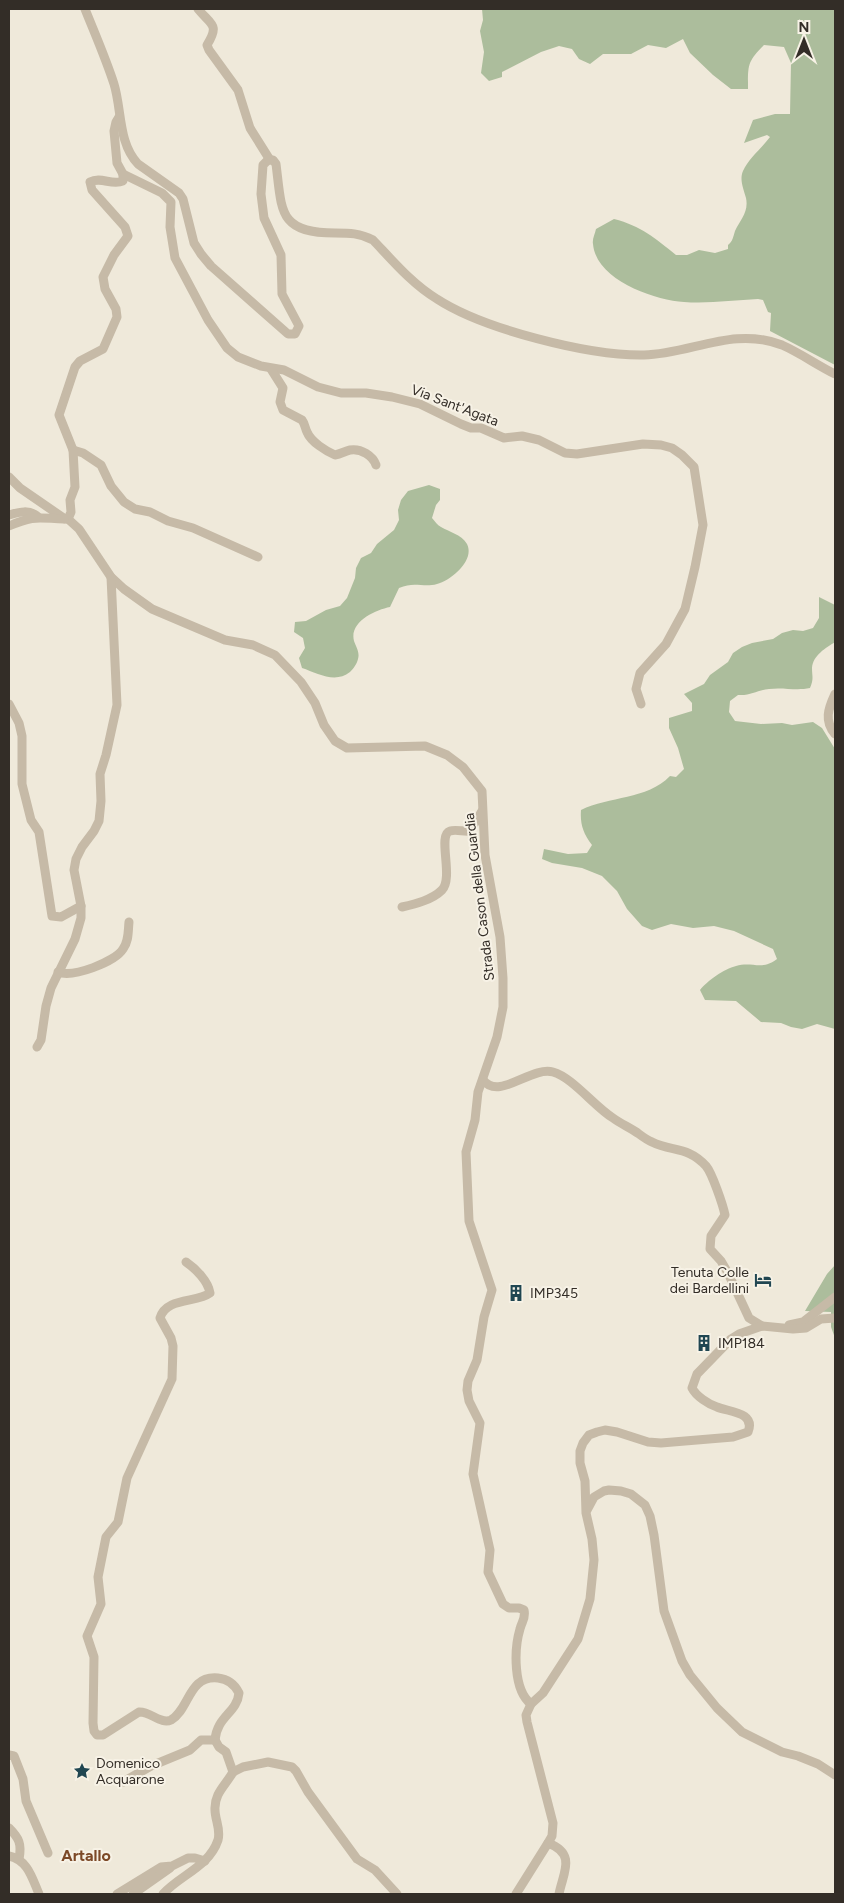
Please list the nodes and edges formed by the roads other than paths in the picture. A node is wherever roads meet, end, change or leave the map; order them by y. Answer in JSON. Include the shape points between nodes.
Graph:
{"nodes":[{"id":1,"x":85,"y":9,"type":"edge"},
{"id":2,"x":198,"y":9,"type":"edge"},
{"id":3,"x":119,"y":117,"type":"junction"},
{"id":4,"x":270,"y":160,"type":"junction"},
{"id":5,"x":123,"y":174,"type":"junction"},
{"id":6,"x":271,"y":369,"type":"junction"},
{"id":7,"x":835,"y":374,"type":"edge"},
{"id":8,"x":74,"y":450,"type":"junction"},
{"id":9,"x":376,"y":465,"type":"dead end"},
{"id":10,"x":9,"y":476,"type":"edge"},
{"id":11,"x":9,"y":515,"type":"edge"},
{"id":12,"x":38,"y":517,"type":"junction"},
{"id":13,"x":66,"y":519,"type":"junction"},
{"id":14,"x":9,"y":526,"type":"edge"},
{"id":15,"x":258,"y":557,"type":"dead end"},
{"id":16,"x":111,"y":577,"type":"junction"},
{"id":17,"x":835,"y":694,"type":"edge"},
{"id":18,"x":9,"y":704,"type":"edge"},
{"id":19,"x":641,"y":704,"type":"dead end"},
{"id":20,"x":835,"y":734,"type":"edge"},
{"id":21,"x":482,"y":811,"type":"junction"},
{"id":22,"x":81,"y":906,"type":"junction"},
{"id":23,"x":402,"y":907,"type":"dead end"},
{"id":24,"x":129,"y":922,"type":"dead end"},
{"id":25,"x":58,"y":972,"type":"junction"},
{"id":26,"x":37,"y":1047,"type":"dead end"},
{"id":27,"x":483,"y":1080,"type":"junction"},
{"id":28,"x":186,"y":1262,"type":"dead end"},
{"id":29,"x":835,"y":1297,"type":"edge"},
{"id":30,"x":835,"y":1318,"type":"edge"},
{"id":31,"x":762,"y":1326,"type":"junction"},
{"id":32,"x":780,"y":1328,"type":"junction"},
{"id":33,"x":586,"y":1513,"type":"junction"},
{"id":34,"x":531,"y":1704,"type":"junction"},
{"id":35,"x":215,"y":1740,"type":"junction"},
{"id":36,"x":9,"y":1755,"type":"edge"},
{"id":37,"x":233,"y":1772,"type":"junction"},
{"id":38,"x":835,"y":1775,"type":"edge"},
{"id":39,"x":123,"y":1782,"type":"dead end"},
{"id":40,"x":9,"y":1828,"type":"edge"},
{"id":41,"x":548,"y":1843,"type":"junction"},
{"id":42,"x":48,"y":1852,"type":"dead end"},
{"id":43,"x":9,"y":1856,"type":"edge"},
{"id":44,"x":19,"y":1858,"type":"junction"},
{"id":45,"x":204,"y":1861,"type":"junction"},
{"id":46,"x":172,"y":1866,"type":"junction"},
{"id":47,"x":39,"y":1894,"type":"edge"},
{"id":48,"x":117,"y":1894,"type":"edge"},
{"id":49,"x":133,"y":1894,"type":"edge"},
{"id":50,"x":163,"y":1894,"type":"edge"},
{"id":51,"x":397,"y":1894,"type":"edge"},
{"id":52,"x":516,"y":1894,"type":"edge"},
{"id":53,"x":560,"y":1894,"type":"edge"}],
"edges":[{"from":1,"to":3,"type":"street","via":[[115,86]]},
{"from":2,"to":4,"type":"street","via":[[213,26],[209,50],[238,90],[250,128]]},
{"from":3,"to":4,"type":"street","via":[[132,158],[183,199],[194,243],[201,254],[286,333],[293,335],[299,326],[282,294],[281,255],[262,208],[262,165]]},
{"from":3,"to":5,"type":"street","via":[[114,131],[117,163]]},
{"from":4,"to":7,"type":"street","via":[[276,164],[282,208],[299,228],[312,233],[356,233],[368,237],[426,292],[458,310],[494,324],[577,347],[618,354],[652,355],[743,337],[781,345]]},
{"from":5,"to":6,"type":"street","name":"Via Sant'Agata","via":[[162,193],[171,202],[170,227],[175,258],[227,348],[238,357]]},
{"from":5,"to":8,"type":"street","via":[[123,181],[117,184],[98,180],[90,182],[92,190],[126,227],[128,236],[102,277],[116,309],[117,317],[110,335],[103,349],[75,367],[59,410],[60,422]]},
{"from":6,"to":9,"type":"street","via":[[283,388],[280,402],[283,410],[302,420],[312,440],[335,455],[355,449],[364,452]]},
{"from":6,"to":19,"type":"street","name":"Via Sant'Agata","via":[[284,370],[318,387],[341,393],[392,396],[420,404],[471,428],[481,428],[504,438],[522,436],[540,440],[565,453],[643,444],[672,448],[682,455],[694,467],[703,525],[701,539],[685,609],[666,644],[640,673],[636,689]]},
{"from":8,"to":13,"type":"street","via":[[75,487],[70,500],[71,512]]},
{"from":8,"to":15,"type":"street","via":[[101,464],[111,486],[124,502],[135,509],[198,530]]},
{"from":10,"to":13,"type":"street","name":"Strada Cason della Guardia","via":[[20,488]]},
{"from":11,"to":12,"type":"street","via":[[24,512]]},
{"from":12,"to":13,"type":"street"},
{"from":12,"to":14,"type":"street","via":[[25,518]]},
{"from":13,"to":16,"type":"street","name":"Strada Cason della Guardia","via":[[78,529]]},
{"from":16,"to":21,"type":"street","name":"Strada Cason della Guardia","via":[[152,609],[225,640],[253,645],[275,655],[305,687],[335,741],[347,748],[424,746],[447,755],[463,767],[482,790]]},
{"from":16,"to":22,"type":"street","via":[[117,705],[100,774],[99,821],[82,847],[74,870]]},
{"from":17,"to":20,"type":"street","via":[[827,718]]},
{"from":18,"to":22,"type":"street","via":[[22,736],[22,784],[30,820],[39,832],[52,916],[61,917]]},
{"from":21,"to":23,"type":"street","via":[[470,831],[447,833],[448,876],[442,890],[418,903]]},
{"from":21,"to":27,"type":"street","name":"Strada Cason della Guardia","via":[[485,855],[498,928],[503,997],[497,1037]]},
{"from":22,"to":25,"type":"street","via":[[78,931]]},
{"from":24,"to":25,"type":"street","via":[[124,949],[117,956],[82,972]]},
{"from":25,"to":26,"type":"street"},
{"from":27,"to":31,"type":"street","via":[[486,1085],[507,1086],[531,1074],[553,1072],[568,1080],[613,1118],[650,1141],[688,1151],[706,1165],[725,1215],[711,1236],[710,1249],[728,1273],[749,1318]]},
{"from":27,"to":34,"type":"street","name":"Strada Cason della Guardia","via":[[466,1152],[469,1221],[492,1290],[467,1390],[480,1422],[473,1474],[488,1543],[488,1572],[503,1604],[524,1610],[517,1665],[523,1698]]},
{"from":28,"to":35,"type":"street","via":[[203,1279],[210,1293],[178,1302],[161,1314],[173,1346],[172,1379],[127,1478],[118,1522],[104,1542],[98,1577],[101,1604],[87,1636],[94,1657],[93,1723],[97,1735],[103,1735],[139,1712],[145,1711],[161,1720],[172,1719],[193,1689],[203,1681],[217,1678],[230,1682],[239,1693],[237,1702],[220,1722]]},
{"from":29,"to":32,"type":"street","via":[[803,1322]]},
{"from":30,"to":32,"type":"street","via":[[821,1319],[806,1328]]},
{"from":31,"to":32,"type":"street"},
{"from":31,"to":33,"type":"street","via":[[731,1339],[697,1374],[692,1388],[716,1407],[747,1418],[750,1423],[748,1432],[733,1438],[661,1443],[611,1431],[589,1435],[580,1451]]},
{"from":33,"to":34,"type":"street","via":[[594,1560],[590,1599],[578,1639],[543,1693]]},
{"from":33,"to":38,"type":"street","via":[[590,1501],[609,1490],[631,1494],[645,1505],[654,1535],[664,1611],[690,1674],[717,1708],[742,1732],[782,1752],[812,1761]]},
{"from":34,"to":41,"type":"street","via":[[527,1722],[552,1818],[552,1836]]},
{"from":35,"to":37,"type":"street","via":[[226,1752]]},
{"from":35,"to":39,"type":"street","via":[[201,1740],[190,1750],[159,1762]]},
{"from":36,"to":42,"type":"street","via":[[14,1756],[21,1770],[26,1801]]},
{"from":37,"to":45,"type":"street","via":[[217,1795],[214,1810],[219,1825],[218,1839]]},
{"from":37,"to":51,"type":"street","via":[[268,1762],[292,1768],[357,1859],[375,1870]]},
{"from":40,"to":44,"type":"street","via":[[20,1842]]},
{"from":41,"to":52,"type":"street"},
{"from":41,"to":53,"type":"street","via":[[561,1850],[566,1860]]},
{"from":43,"to":44,"type":"street"},
{"from":44,"to":47,"type":"street"},
{"from":45,"to":46,"type":"street","via":[[188,1858]]},
{"from":45,"to":50,"type":"street"},
{"from":46,"to":48,"type":"street","via":[[161,1867]]},
{"from":46,"to":49,"type":"street"}]}
